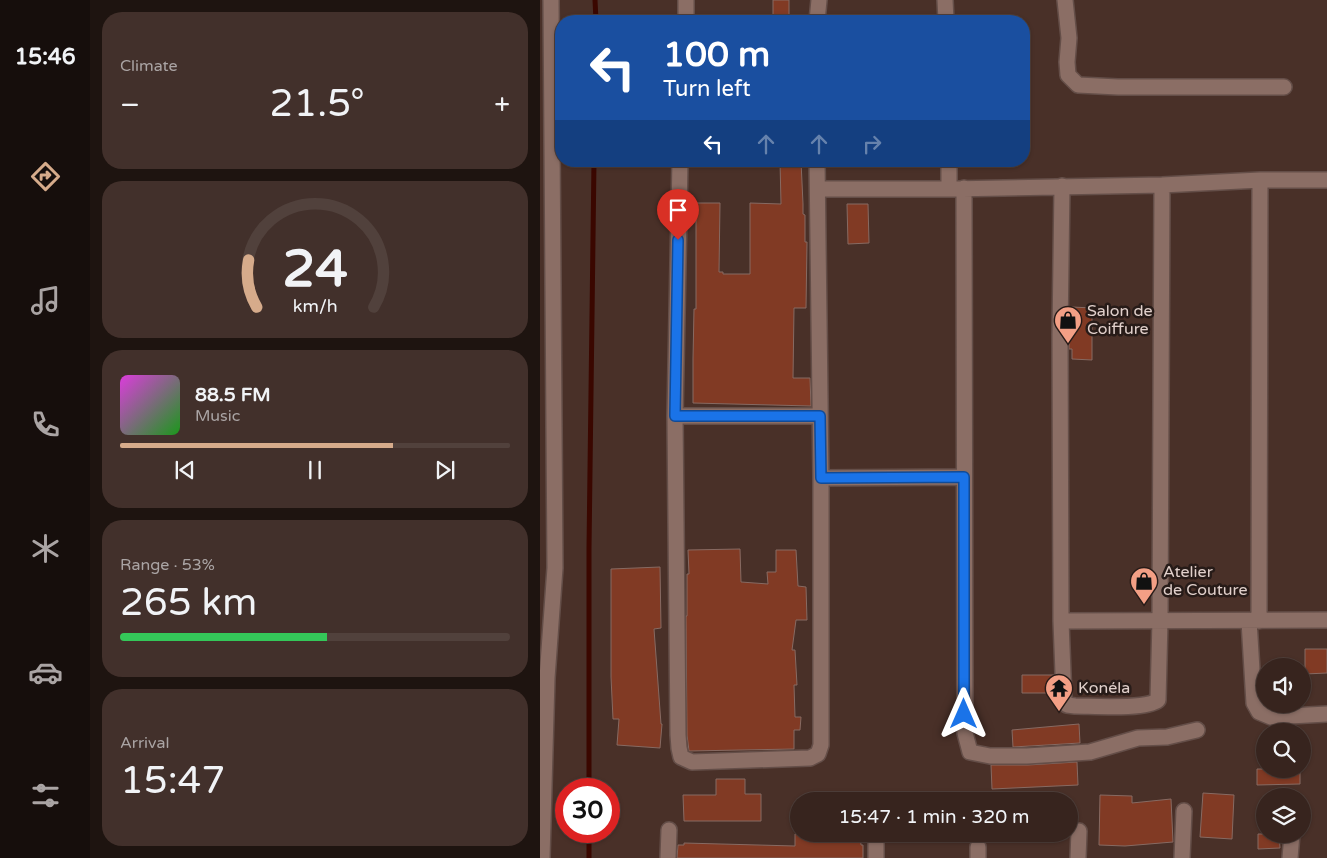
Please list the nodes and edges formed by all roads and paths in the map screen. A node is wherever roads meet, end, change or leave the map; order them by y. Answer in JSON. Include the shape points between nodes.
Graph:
{"nodes":[{"id":1,"x":551,"y":0,"type":"edge"},
{"id":2,"x":686,"y":0,"type":"edge"},
{"id":3,"x":819,"y":0,"type":"edge"},
{"id":4,"x":945,"y":0,"type":"edge"},
{"id":5,"x":1065,"y":0,"type":"edge"},
{"id":6,"x":686,"y":15,"type":"edge"},
{"id":7,"x":818,"y":15,"type":"edge"},
{"id":8,"x":946,"y":15,"type":"edge"},
{"id":9,"x":551,"y":54,"type":"edge"},
{"id":10,"x":1284,"y":87,"type":"dead end"},
{"id":11,"x":680,"y":167,"type":"edge"},
{"id":12,"x":817,"y":167,"type":"edge"},
{"id":13,"x":951,"y":167,"type":"edge"},
{"id":14,"x":1260,"y":180,"type":"junction"},
{"id":15,"x":1327,"y":180,"type":"edge"},
{"id":16,"x":1162,"y":185,"type":"junction"},
{"id":17,"x":1062,"y":186,"type":"junction"},
{"id":18,"x":956,"y":188,"type":"junction"},
{"id":19,"x":818,"y":189,"type":"junction"},
{"id":20,"x":675,"y":416,"type":"junction"},
{"id":21,"x":820,"y":416,"type":"junction"},
{"id":22,"x":964,"y":477,"type":"junction"},
{"id":23,"x":821,"y":478,"type":"junction"},
{"id":24,"x":1160,"y":620,"type":"junction"},
{"id":25,"x":1327,"y":620,"type":"edge"},
{"id":26,"x":1061,"y":621,"type":"junction"},
{"id":27,"x":1254,"y":621,"type":"junction"},
{"id":28,"x":1327,"y":714,"type":"edge"},
{"id":29,"x":1197,"y":730,"type":"dead end"},
{"id":30,"x":1184,"y":812,"type":"dead end"},
{"id":31,"x":669,"y":830,"type":"dead end"},
{"id":32,"x":1079,"y":831,"type":"dead end"},
{"id":33,"x":876,"y":842,"type":"edge"},
{"id":34,"x":1291,"y":843,"type":"edge"},
{"id":35,"x":541,"y":849,"type":"edge"},
{"id":36,"x":668,"y":858,"type":"edge"},
{"id":37,"x":876,"y":858,"type":"edge"},
{"id":38,"x":1078,"y":858,"type":"edge"},
{"id":39,"x":1182,"y":858,"type":"edge"},
{"id":40,"x":1290,"y":858,"type":"edge"}],
"edges":[{"from":1,"to":9,"type":"street"},
{"from":2,"to":6,"type":"street"},
{"from":3,"to":7,"type":"street"},
{"from":4,"to":8,"type":"street"},
{"from":5,"to":10,"type":"street","via":[[1068,75],[1078,84]]},
{"from":9,"to":35,"type":"street","via":[[555,568]]},
{"from":11,"to":20,"type":"street"},
{"from":12,"to":19,"type":"street"},
{"from":13,"to":18,"type":"street"},
{"from":14,"to":15,"type":"street"},
{"from":14,"to":16,"type":"street"},
{"from":14,"to":27,"type":"street"},
{"from":16,"to":17,"type":"street"},
{"from":16,"to":24,"type":"street"},
{"from":17,"to":18,"type":"street"},
{"from":17,"to":26,"type":"street"},
{"from":18,"to":19,"type":"street"},
{"from":18,"to":22,"type":"street"},
{"from":19,"to":21,"type":"street"},
{"from":20,"to":21,"type":"street"},
{"from":20,"to":23,"type":"street","via":[[678,748],[682,757],[692,762],[810,758],[818,754],[821,745]]},
{"from":21,"to":23,"type":"street"},
{"from":22,"to":23,"type":"street"},
{"from":22,"to":29,"type":"street","via":[[964,733],[970,752],[990,756],[1090,752],[1138,738],[1167,737]]},
{"from":24,"to":26,"type":"street"},
{"from":24,"to":26,"type":"street","via":[[1158,700],[1138,706],[1067,705],[1064,700]]},
{"from":24,"to":27,"type":"street"},
{"from":25,"to":27,"type":"street"},
{"from":27,"to":28,"type":"street","via":[[1254,703],[1259,712],[1271,717]]},
{"from":30,"to":39,"type":"street"},
{"from":31,"to":36,"type":"street"},
{"from":32,"to":38,"type":"street"},
{"from":33,"to":37,"type":"street"},
{"from":34,"to":40,"type":"street"}]}
